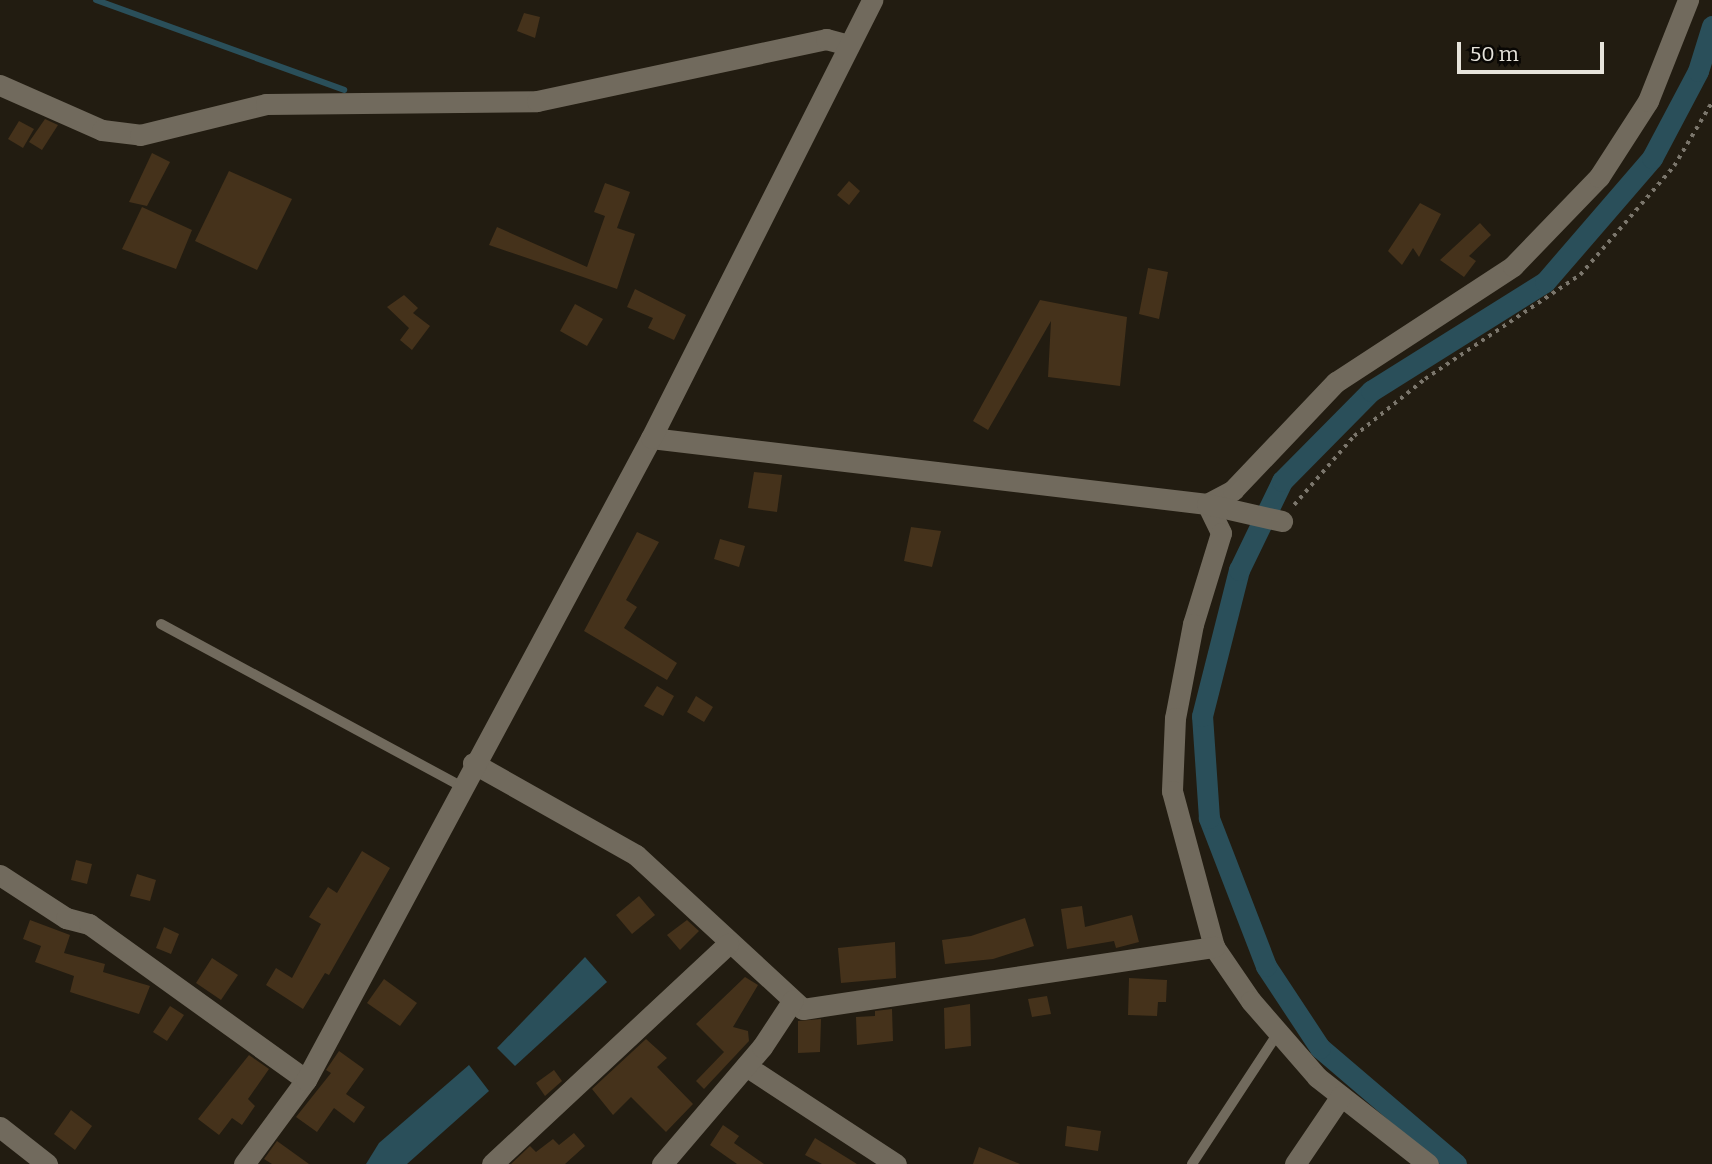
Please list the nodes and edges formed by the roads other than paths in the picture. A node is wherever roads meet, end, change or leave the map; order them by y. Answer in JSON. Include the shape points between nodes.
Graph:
{"nodes":[{"id":1,"x":872,"y":0,"type":"edge"},
{"id":2,"x":1688,"y":0,"type":"edge"},
{"id":3,"x":848,"y":45,"type":"junction"},
{"id":4,"x":0,"y":85,"type":"edge"},
{"id":5,"x":651,"y":438,"type":"junction"},
{"id":6,"x":1207,"y":504,"type":"junction"},
{"id":7,"x":1282,"y":521,"type":"road end"},
{"id":8,"x":161,"y":624,"type":"dead end"},
{"id":9,"x":473,"y":763,"type":"junction"},
{"id":10,"x":461,"y":786,"type":"junction"},
{"id":11,"x":0,"y":875,"type":"edge"},
{"id":12,"x":728,"y":944,"type":"junction"},
{"id":13,"x":1214,"y":947,"type":"junction"},
{"id":14,"x":793,"y":1000,"type":"junction"},
{"id":15,"x":1279,"y":1033,"type":"junction"},
{"id":16,"x":746,"y":1066,"type":"junction"},
{"id":17,"x":306,"y":1080,"type":"junction"},
{"id":18,"x":1341,"y":1096,"type":"junction"},
{"id":19,"x":0,"y":1127,"type":"edge"},
{"id":20,"x":47,"y":1164,"type":"edge"},
{"id":21,"x":244,"y":1164,"type":"edge"},
{"id":22,"x":492,"y":1164,"type":"edge"},
{"id":23,"x":662,"y":1164,"type":"edge"},
{"id":24,"x":896,"y":1164,"type":"edge"},
{"id":25,"x":1192,"y":1164,"type":"edge"},
{"id":26,"x":1295,"y":1164,"type":"edge"},
{"id":27,"x":1428,"y":1164,"type":"edge"}],
"edges":[{"from":1,"to":3,"type":"street"},
{"from":2,"to":6,"type":"street","via":[[1648,101],[1599,177],[1513,266],[1336,383],[1233,490]]},
{"from":3,"to":4,"type":"street","via":[[826,39],[537,101],[266,104],[140,135],[102,130]]},
{"from":3,"to":5,"type":"street"},
{"from":5,"to":6,"type":"street"},
{"from":5,"to":9,"type":"street"},
{"from":6,"to":7,"type":"street"},
{"from":6,"to":13,"type":"street","via":[[1220,533],[1193,624],[1175,718],[1172,791]]},
{"from":8,"to":10,"type":"lane"},
{"from":9,"to":10,"type":"street"},
{"from":9,"to":12,"type":"street","via":[[636,855]]},
{"from":10,"to":17,"type":"street"},
{"from":11,"to":17,"type":"street","via":[[65,918],[100,931]]},
{"from":12,"to":14,"type":"street"},
{"from":12,"to":22,"type":"street"},
{"from":13,"to":14,"type":"street","via":[[803,1009]]},
{"from":13,"to":15,"type":"street"},
{"from":14,"to":16,"type":"street"},
{"from":15,"to":18,"type":"street","via":[[1317,1077]]},
{"from":15,"to":25,"type":"lane"},
{"from":16,"to":23,"type":"street"},
{"from":16,"to":24,"type":"street"},
{"from":17,"to":21,"type":"street"},
{"from":18,"to":26,"type":"street"},
{"from":18,"to":27,"type":"street"},
{"from":19,"to":20,"type":"street"}]}
